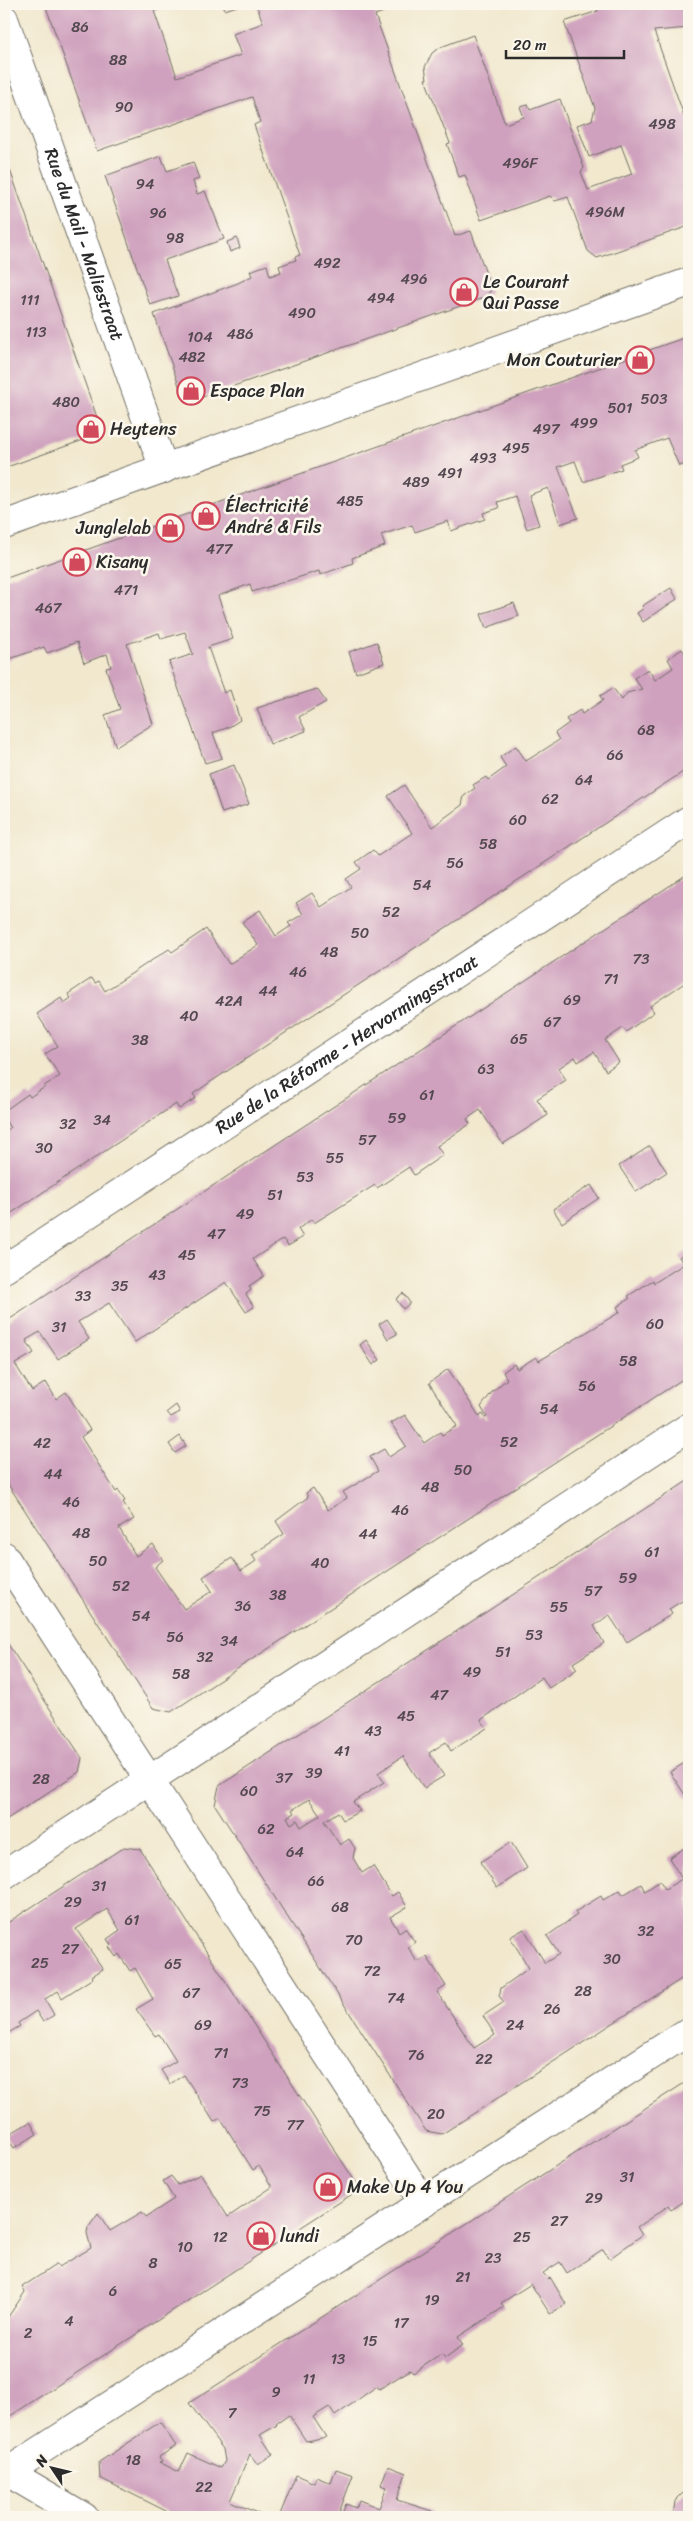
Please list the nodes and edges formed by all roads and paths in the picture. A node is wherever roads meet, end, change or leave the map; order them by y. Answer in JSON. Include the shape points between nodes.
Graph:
{"nodes":[{"id":1,"x":4,"y":19,"type":"edge"},
{"id":2,"x":689,"y":282,"type":"edge"},
{"id":3,"x":164,"y":469,"type":"junction"},
{"id":4,"x":4,"y":525,"type":"edge"},
{"id":5,"x":689,"y":820,"type":"edge"},
{"id":6,"x":4,"y":1269,"type":"edge"},
{"id":7,"x":689,"y":1426,"type":"edge"},
{"id":8,"x":4,"y":1556,"type":"edge"},
{"id":9,"x":151,"y":1780,"type":"junction"},
{"id":10,"x":4,"y":1875,"type":"edge"},
{"id":11,"x":689,"y":2031,"type":"edge"},
{"id":12,"x":424,"y":2203,"type":"junction"},
{"id":13,"x":5,"y":2472,"type":"edge"},
{"id":14,"x":84,"y":2517,"type":"edge"}],
"edges":[{"from":1,"to":3,"type":"street","name":"Rue du Mail - Maliestraat"},
{"from":2,"to":3,"type":"street"},
{"from":3,"to":4,"type":"street"},
{"from":5,"to":6,"type":"street","name":"Rue de la Réforme - Hervormingsstraat"},
{"from":7,"to":9,"type":"street"},
{"from":8,"to":9,"type":"street"},
{"from":9,"to":10,"type":"street"},
{"from":9,"to":12,"type":"street"},
{"from":11,"to":12,"type":"street"},
{"from":12,"to":13,"type":"street"},
{"from":13,"to":14,"type":"street"}]}
